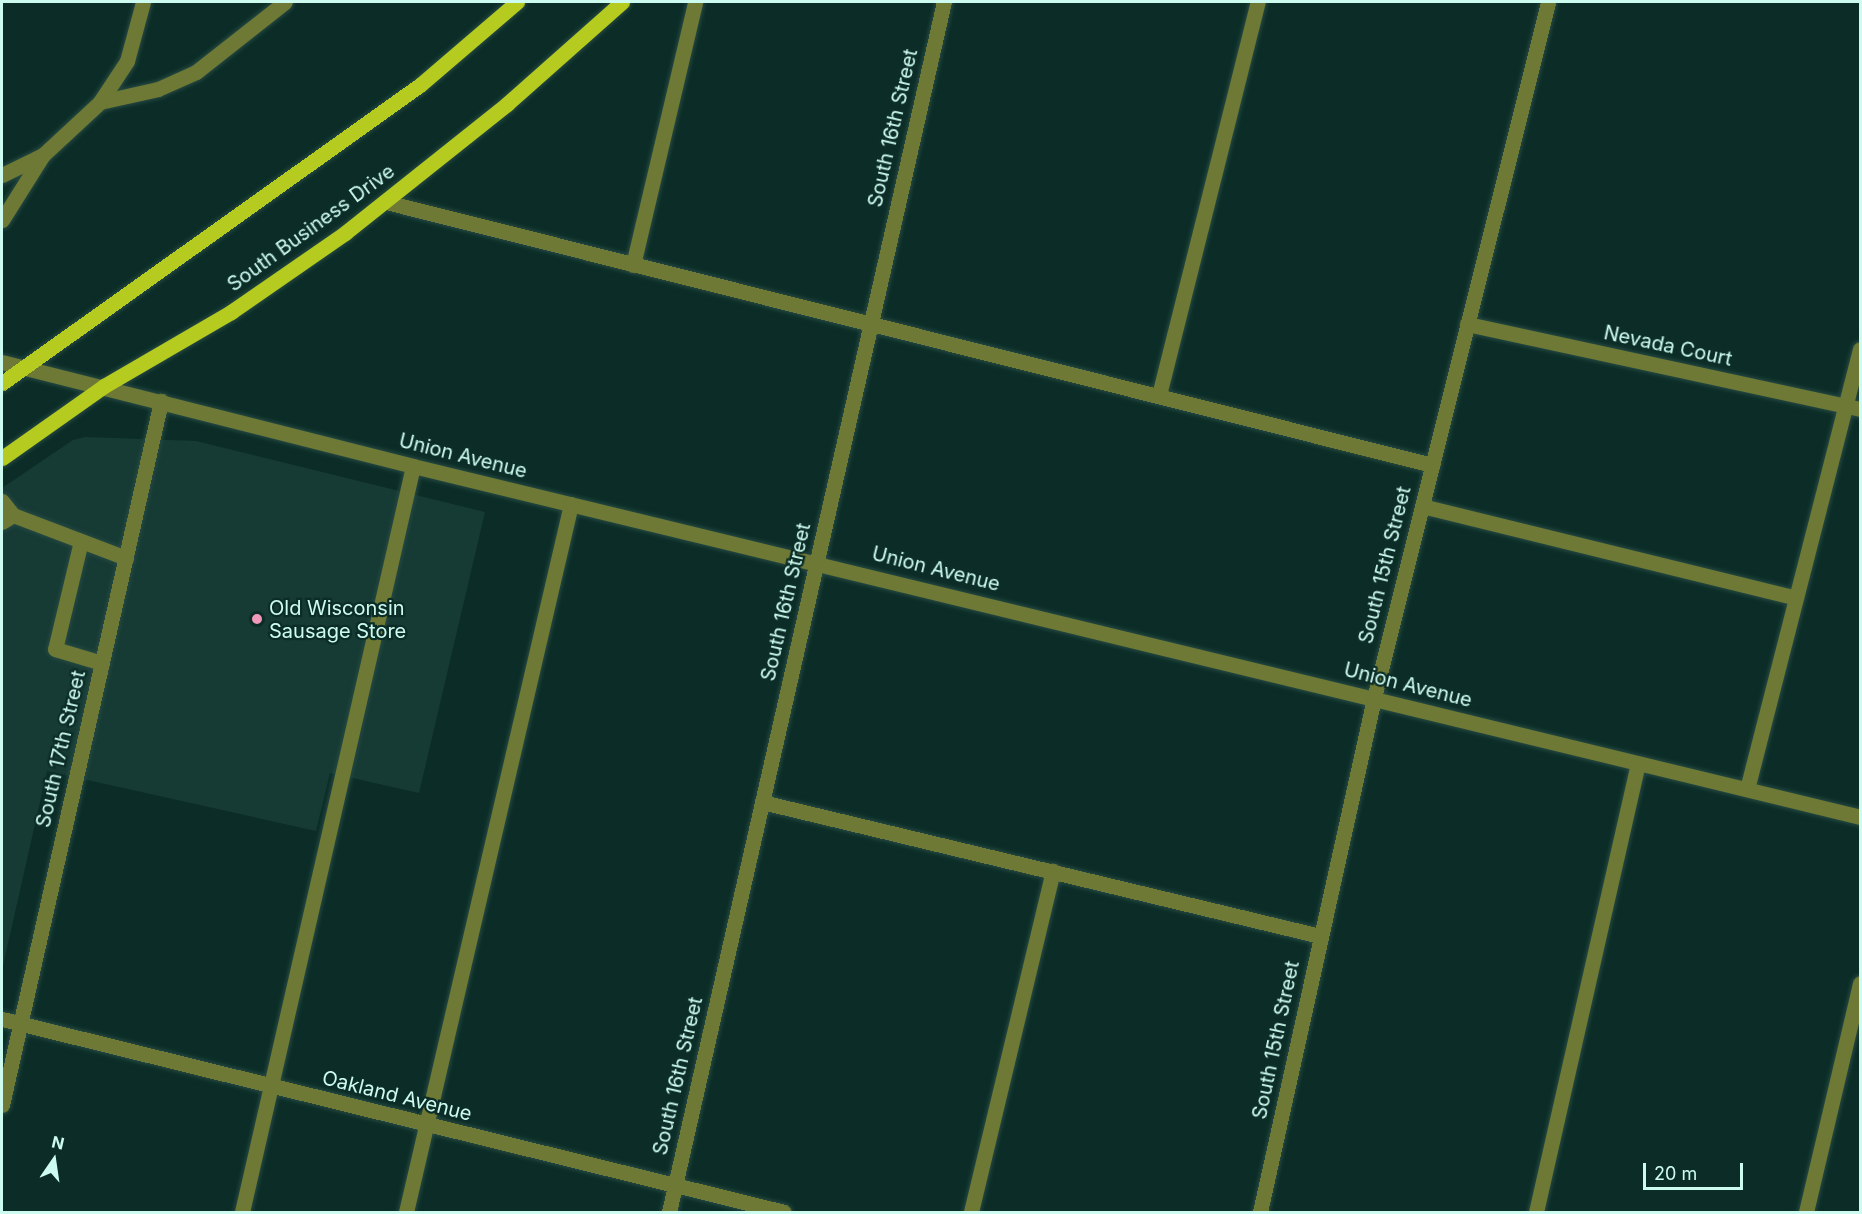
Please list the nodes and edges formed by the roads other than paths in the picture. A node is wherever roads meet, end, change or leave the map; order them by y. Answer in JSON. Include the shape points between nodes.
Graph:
{"nodes":[{"id":1,"x":143,"y":2,"type":"edge"},
{"id":2,"x":285,"y":2,"type":"edge"},
{"id":3,"x":517,"y":2,"type":"edge"},
{"id":4,"x":622,"y":2,"type":"edge"},
{"id":5,"x":695,"y":2,"type":"edge"},
{"id":6,"x":944,"y":2,"type":"edge"},
{"id":7,"x":1258,"y":2,"type":"edge"},
{"id":8,"x":1548,"y":2,"type":"edge"},
{"id":9,"x":100,"y":102,"type":"junction"},
{"id":10,"x":43,"y":155,"type":"junction"},
{"id":11,"x":2,"y":176,"type":"edge"},
{"id":12,"x":386,"y":202,"type":"junction"},
{"id":13,"x":2,"y":220,"type":"edge"},
{"id":14,"x":633,"y":265,"type":"junction"},
{"id":15,"x":1467,"y":324,"type":"junction"},
{"id":16,"x":870,"y":326,"type":"junction"},
{"id":17,"x":1860,"y":349,"type":"edge"},
{"id":18,"x":2,"y":362,"type":"edge"},
{"id":19,"x":24,"y":367,"type":"junction"},
{"id":20,"x":2,"y":383,"type":"edge"},
{"id":21,"x":104,"y":386,"type":"junction"},
{"id":22,"x":1159,"y":395,"type":"junction"},
{"id":23,"x":161,"y":401,"type":"junction"},
{"id":24,"x":1853,"y":408,"type":"edge"},
{"id":25,"x":2,"y":458,"type":"edge"},
{"id":26,"x":1432,"y":465,"type":"junction"},
{"id":27,"x":413,"y":466,"type":"junction"},
{"id":28,"x":2,"y":501,"type":"edge"},
{"id":29,"x":571,"y":504,"type":"junction"},
{"id":30,"x":1422,"y":506,"type":"junction"},
{"id":31,"x":7,"y":519,"type":"edge"},
{"id":32,"x":81,"y":541,"type":"junction"},
{"id":33,"x":126,"y":558,"type":"junction"},
{"id":34,"x":816,"y":562,"type":"junction"},
{"id":35,"x":1796,"y":598,"type":"junction"},
{"id":36,"x":102,"y":663,"type":"junction"},
{"id":37,"x":1374,"y":698,"type":"junction"},
{"id":38,"x":1638,"y":763,"type":"junction"},
{"id":39,"x":1747,"y":789,"type":"junction"},
{"id":40,"x":762,"y":802,"type":"junction"},
{"id":41,"x":1860,"y":817,"type":"edge"},
{"id":42,"x":1053,"y":871,"type":"junction"},
{"id":43,"x":1320,"y":936,"type":"junction"},
{"id":44,"x":1860,"y":983,"type":"edge"},
{"id":45,"x":2,"y":1019,"type":"edge"},
{"id":46,"x":20,"y":1023,"type":"junction"},
{"id":47,"x":271,"y":1087,"type":"junction"},
{"id":48,"x":2,"y":1105,"type":"edge"},
{"id":49,"x":426,"y":1125,"type":"junction"},
{"id":50,"x":675,"y":1186,"type":"junction"},
{"id":51,"x":242,"y":1212,"type":"edge"},
{"id":52,"x":406,"y":1212,"type":"edge"},
{"id":53,"x":669,"y":1212,"type":"edge"},
{"id":54,"x":784,"y":1212,"type":"edge"},
{"id":55,"x":971,"y":1212,"type":"edge"},
{"id":56,"x":1260,"y":1212,"type":"edge"},
{"id":57,"x":1536,"y":1212,"type":"edge"},
{"id":58,"x":1806,"y":1212,"type":"edge"}],
"edges":[{"from":1,"to":9,"type":"street","via":[[127,62]]},
{"from":2,"to":9,"type":"street","via":[[196,72],[158,89]]},
{"from":3,"to":19,"type":"main road","via":[[420,86]]},
{"from":4,"to":12,"type":"main road","name":"South Business Drive","via":[[507,104]]},
{"from":5,"to":14,"type":"street"},
{"from":6,"to":16,"type":"street","name":"South 16th Street"},
{"from":7,"to":22,"type":"street"},
{"from":8,"to":15,"type":"street","name":"South 15th Street"},
{"from":9,"to":10,"type":"street"},
{"from":10,"to":11,"type":"street"},
{"from":10,"to":13,"type":"street"},
{"from":12,"to":14,"type":"street"},
{"from":12,"to":21,"type":"main road","name":"South Business Drive","via":[[231,312]]},
{"from":14,"to":16,"type":"street"},
{"from":15,"to":24,"type":"street","name":"Nevada Court"},
{"from":15,"to":26,"type":"street","name":"South 15th Street"},
{"from":16,"to":22,"type":"street"},
{"from":16,"to":34,"type":"street","name":"South 16th Street"},
{"from":17,"to":24,"type":"street"},
{"from":18,"to":19,"type":"street","name":"Union Avenue"},
{"from":19,"to":20,"type":"main road"},
{"from":19,"to":21,"type":"street","name":"Union Avenue"},
{"from":21,"to":23,"type":"street","name":"Union Avenue"},
{"from":21,"to":25,"type":"main road","name":"South Business Drive"},
{"from":22,"to":26,"type":"street"},
{"from":23,"to":27,"type":"street","name":"Union Avenue"},
{"from":23,"to":33,"type":"street","name":"South 17th Street"},
{"from":24,"to":35,"type":"street"},
{"from":26,"to":30,"type":"street","name":"South 15th Street"},
{"from":27,"to":29,"type":"street","name":"Union Avenue"},
{"from":27,"to":47,"type":"street"},
{"from":28,"to":31,"type":"street"},
{"from":29,"to":34,"type":"street","name":"Union Avenue"},
{"from":29,"to":49,"type":"street"},
{"from":30,"to":35,"type":"street"},
{"from":30,"to":37,"type":"street","name":"South 15th Street"},
{"from":31,"to":32,"type":"street"},
{"from":32,"to":33,"type":"street"},
{"from":32,"to":36,"type":"street","via":[[55,650]]},
{"from":33,"to":36,"type":"street","name":"South 17th Street"},
{"from":34,"to":37,"type":"street","name":"Union Avenue"},
{"from":34,"to":40,"type":"street","name":"South 16th Street"},
{"from":35,"to":39,"type":"street"},
{"from":36,"to":46,"type":"street","name":"South 17th Street"},
{"from":37,"to":38,"type":"street","name":"Union Avenue"},
{"from":37,"to":43,"type":"street","name":"South 15th Street"},
{"from":38,"to":39,"type":"street","name":"Union Avenue"},
{"from":38,"to":57,"type":"street"},
{"from":39,"to":41,"type":"street","name":"Union Avenue"},
{"from":40,"to":42,"type":"street"},
{"from":40,"to":50,"type":"street","name":"South 16th Street"},
{"from":42,"to":43,"type":"street"},
{"from":42,"to":55,"type":"street"},
{"from":43,"to":56,"type":"street","name":"South 15th Street"},
{"from":44,"to":58,"type":"street"},
{"from":45,"to":46,"type":"street","name":"Oakland Avenue"},
{"from":46,"to":47,"type":"street","name":"Oakland Avenue"},
{"from":46,"to":48,"type":"street","name":"South 17th Street"},
{"from":47,"to":49,"type":"street","name":"Oakland Avenue"},
{"from":47,"to":51,"type":"street"},
{"from":49,"to":50,"type":"street","name":"Oakland Avenue"},
{"from":49,"to":52,"type":"street"},
{"from":50,"to":53,"type":"street","name":"South 16th Street"},
{"from":50,"to":54,"type":"street","name":"Oakland Avenue"}]}
